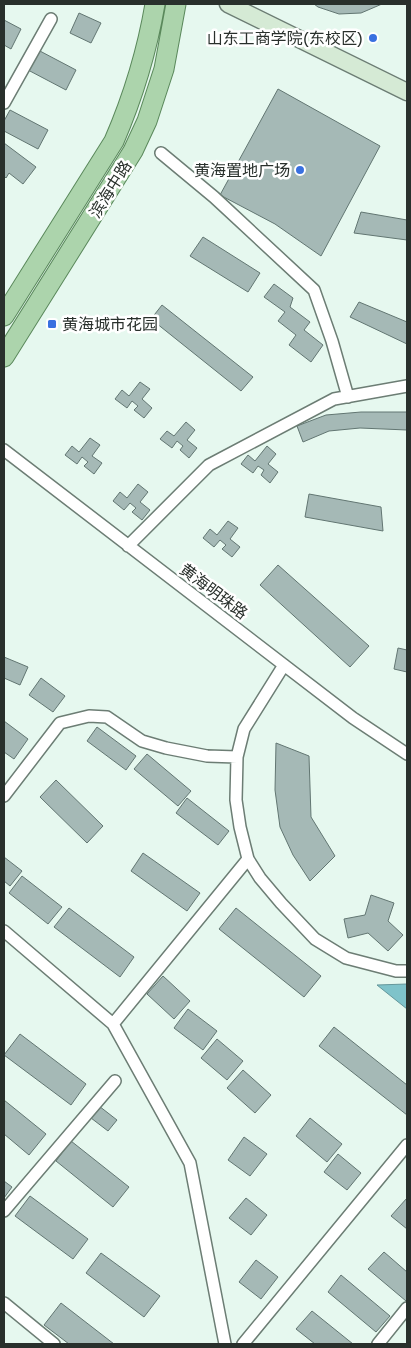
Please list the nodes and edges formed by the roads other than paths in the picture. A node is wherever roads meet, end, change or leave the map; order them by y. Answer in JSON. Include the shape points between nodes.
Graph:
{"nodes":[{"id":1,"x":155,"y":4,"type":"edge"},
{"id":2,"x":176,"y":4,"type":"edge"},
{"id":3,"x":228,"y":4,"type":"edge"},
{"id":4,"x":51,"y":19,"type":"dead end"},
{"id":5,"x":407,"y":92,"type":"edge"},
{"id":6,"x":4,"y":104,"type":"edge"},
{"id":7,"x":161,"y":153,"type":"dead end"},
{"id":8,"x":4,"y":316,"type":"edge"},
{"id":9,"x":4,"y":358,"type":"edge"},
{"id":10,"x":407,"y":386,"type":"edge"},
{"id":11,"x":348,"y":397,"type":"junction"},
{"id":12,"x":4,"y":450,"type":"edge"},
{"id":13,"x":128,"y":546,"type":"junction"},
{"id":14,"x":284,"y":666,"type":"junction"},
{"id":15,"x":407,"y":754,"type":"edge"},
{"id":16,"x":237,"y":758,"type":"junction"},
{"id":17,"x":4,"y":796,"type":"edge"},
{"id":18,"x":248,"y":859,"type":"junction"},
{"id":19,"x":4,"y":931,"type":"edge"},
{"id":20,"x":407,"y":971,"type":"edge"},
{"id":21,"x":112,"y":1024,"type":"junction"},
{"id":22,"x":115,"y":1081,"type":"dead end"},
{"id":23,"x":407,"y":1145,"type":"edge"},
{"id":24,"x":4,"y":1211,"type":"edge"},
{"id":25,"x":4,"y":1303,"type":"edge"},
{"id":26,"x":407,"y":1308,"type":"edge"},
{"id":27,"x":54,"y":1344,"type":"edge"},
{"id":28,"x":225,"y":1344,"type":"edge"},
{"id":29,"x":243,"y":1344,"type":"edge"},
{"id":30,"x":378,"y":1344,"type":"edge"}],
"edges":[{"from":1,"to":8,"type":"main road","name":"滨海中路","via":[[141,65],[114,141]]},
{"from":2,"to":9,"type":"main road","name":"滨海中路","via":[[164,69],[133,151]]},
{"from":3,"to":5,"type":"main road"},
{"from":4,"to":6,"type":"street"},
{"from":7,"to":11,"type":"street","via":[[314,290]]},
{"from":10,"to":11,"type":"street"},
{"from":11,"to":13,"type":"street","via":[[334,399],[209,465]]},
{"from":12,"to":13,"type":"street","name":"黄海明珠路"},
{"from":13,"to":14,"type":"street","name":"黄海明珠路"},
{"from":14,"to":15,"type":"street","name":"黄海明珠路"},
{"from":14,"to":16,"type":"street","via":[[244,729]]},
{"from":16,"to":17,"type":"street","via":[[166,748],[142,741],[107,717],[89,716],[60,722]]},
{"from":16,"to":18,"type":"street","via":[[236,800]]},
{"from":18,"to":20,"type":"street","via":[[260,878],[315,939],[346,958]]},
{"from":18,"to":21,"type":"street"},
{"from":19,"to":21,"type":"street"},
{"from":21,"to":28,"type":"street","via":[[190,1163]]},
{"from":22,"to":24,"type":"street"},
{"from":23,"to":29,"type":"street"},
{"from":25,"to":27,"type":"street"},
{"from":26,"to":30,"type":"street"}]}
